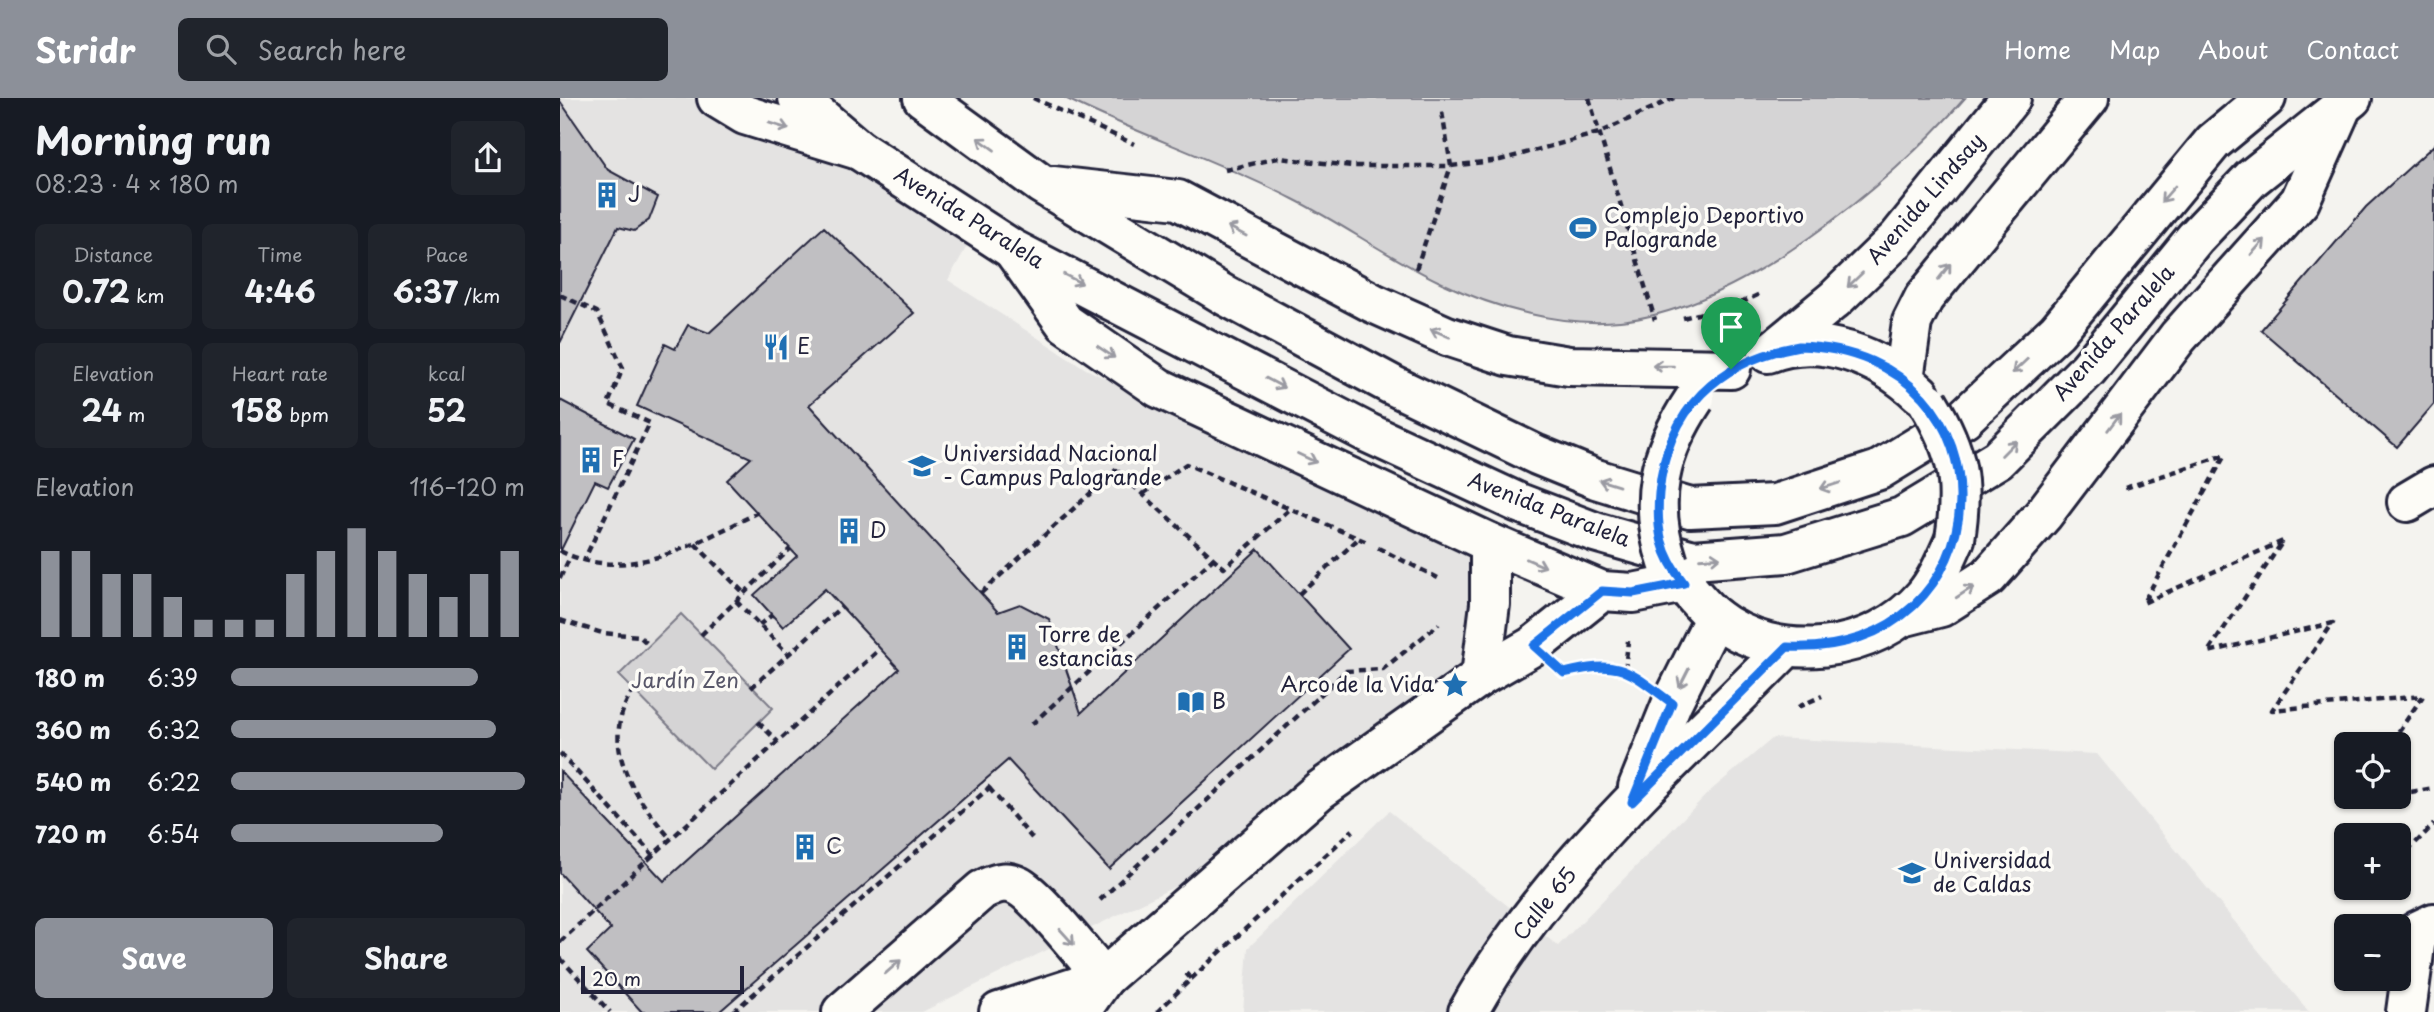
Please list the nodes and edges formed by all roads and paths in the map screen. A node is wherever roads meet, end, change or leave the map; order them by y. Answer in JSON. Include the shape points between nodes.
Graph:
{"nodes":[{"id":1,"x":717,"y":98,"type":"edge"},
{"id":2,"x":798,"y":98,"type":"edge"},
{"id":3,"x":923,"y":98,"type":"edge"},
{"id":4,"x":1588,"y":98,"type":"edge"},
{"id":5,"x":1674,"y":98,"type":"edge"},
{"id":6,"x":2011,"y":98,"type":"edge"},
{"id":7,"x":2089,"y":98,"type":"edge"},
{"id":8,"x":2266,"y":98,"type":"edge"},
{"id":9,"x":2347,"y":101,"type":"edge"},
{"id":10,"x":1442,"y":112,"type":"dead end"},
{"id":11,"x":1599,"y":133,"type":"junction"},
{"id":12,"x":859,"y":149,"type":"junction"},
{"id":13,"x":1451,"y":166,"type":"junction"},
{"id":14,"x":1219,"y":171,"type":"dead end"},
{"id":15,"x":1041,"y":184,"type":"junction"},
{"id":16,"x":1012,"y":248,"type":"junction"},
{"id":17,"x":1416,"y":271,"type":"dead end"},
{"id":18,"x":560,"y":295,"type":"edge"},
{"id":19,"x":1656,"y":325,"type":"dead end"},
{"id":20,"x":1772,"y":351,"type":"junction"},
{"id":21,"x":1731,"y":369,"type":"junction"},
{"id":22,"x":1916,"y":390,"type":"junction"},
{"id":23,"x":2123,"y":488,"type":"dead end"},
{"id":24,"x":1143,"y":494,"type":"junction"},
{"id":25,"x":1290,"y":509,"type":"junction"},
{"id":26,"x":757,"y":513,"type":"dead end"},
{"id":27,"x":1358,"y":539,"type":"junction"},
{"id":28,"x":1490,"y":543,"type":"junction"},
{"id":29,"x":695,"y":544,"type":"junction"},
{"id":30,"x":790,"y":549,"type":"dead end"},
{"id":31,"x":560,"y":551,"type":"edge"},
{"id":32,"x":570,"y":556,"type":"junction"},
{"id":33,"x":1214,"y":558,"type":"junction"},
{"id":34,"x":584,"y":560,"type":"junction"},
{"id":35,"x":1676,"y":573,"type":"junction"},
{"id":36,"x":560,"y":578,"type":"edge"},
{"id":37,"x":1602,"y":591,"type":"junction"},
{"id":38,"x":744,"y":593,"type":"junction"},
{"id":39,"x":981,"y":593,"type":"dead end"},
{"id":40,"x":1299,"y":594,"type":"dead end"},
{"id":41,"x":736,"y":601,"type":"junction"},
{"id":42,"x":841,"y":607,"type":"dead end"},
{"id":43,"x":1478,"y":609,"type":"junction"},
{"id":44,"x":772,"y":615,"type":"dead end"},
{"id":45,"x":1715,"y":617,"type":"junction"},
{"id":46,"x":1902,"y":617,"type":"junction"},
{"id":47,"x":560,"y":620,"type":"edge"},
{"id":48,"x":759,"y":625,"type":"junction"},
{"id":49,"x":701,"y":635,"type":"dead end"},
{"id":50,"x":649,"y":645,"type":"dead end"},
{"id":51,"x":1534,"y":646,"type":"junction"},
{"id":52,"x":1787,"y":647,"type":"junction"},
{"id":53,"x":880,"y":649,"type":"dead end"},
{"id":54,"x":1112,"y":652,"type":"junction"},
{"id":55,"x":788,"y":654,"type":"junction"},
{"id":56,"x":1130,"y":668,"type":"dead end"},
{"id":57,"x":1481,"y":676,"type":"junction"},
{"id":58,"x":751,"y":688,"type":"dead end"},
{"id":59,"x":634,"y":689,"type":"dead end"},
{"id":60,"x":1672,"y":703,"type":"junction"},
{"id":61,"x":758,"y":722,"type":"dead end"},
{"id":62,"x":1032,"y":724,"type":"dead end"},
{"id":63,"x":2398,"y":732,"type":"edge"},
{"id":64,"x":778,"y":742,"type":"junction"},
{"id":65,"x":560,"y":753,"type":"edge"},
{"id":66,"x":983,"y":782,"type":"dead end"},
{"id":67,"x":989,"y":788,"type":"junction"},
{"id":68,"x":2434,"y":788,"type":"edge"},
{"id":69,"x":2411,"y":792,"type":"edge"},
{"id":70,"x":1632,"y":802,"type":"junction"},
{"id":71,"x":2434,"y":824,"type":"edge"},
{"id":72,"x":1354,"y":829,"type":"dead end"},
{"id":73,"x":671,"y":839,"type":"junction"},
{"id":74,"x":1040,"y":847,"type":"dead end"},
{"id":75,"x":2411,"y":848,"type":"edge"},
{"id":76,"x":653,"y":855,"type":"junction"},
{"id":77,"x":1093,"y":902,"type":"dead end"},
{"id":78,"x":2426,"y":927,"type":"edge"},
{"id":79,"x":560,"y":942,"type":"edge"},
{"id":80,"x":560,"y":958,"type":"edge"},
{"id":81,"x":1104,"y":978,"type":"junction"},
{"id":82,"x":1191,"y":979,"type":"dead end"},
{"id":83,"x":610,"y":1012,"type":"edge"},
{"id":84,"x":733,"y":1012,"type":"edge"},
{"id":85,"x":842,"y":1012,"type":"edge"},
{"id":86,"x":999,"y":1012,"type":"edge"},
{"id":87,"x":1080,"y":1012,"type":"edge"},
{"id":88,"x":1468,"y":1012,"type":"edge"},
{"id":89,"x":2406,"y":1012,"type":"edge"}],
"edges":[{"from":1,"to":12,"type":"main road","one_way":true,"via":[[745,115]]},
{"from":2,"to":12,"type":"main road","name":"Avenida Paralela"},
{"from":15,"to":3,"type":"main road","one_way":true},
{"from":4,"to":11,"type":"path"},
{"from":5,"to":11,"type":"path"},
{"from":6,"to":20,"type":"main road","name":"Avenida Lindsay","one_way":true,"via":[[1898,238]]},
{"from":22,"to":7,"type":"main road","one_way":true,"via":[[1912,322],[1924,298]]},
{"from":8,"to":15,"type":"main road","one_way":true,"via":[[2213,142],[2057,331],[1964,418],[1879,470],[1775,504],[1690,508],[1537,455],[1392,385],[1226,296]]},
{"from":16,"to":9,"type":"main road","name":"Avenida Paralela","one_way":true,"via":[[1368,433],[1519,503],[1595,532],[1693,559],[1786,553],[1902,517],[1998,459],[2088,369],[2195,238],[2252,178]]},
{"from":46,"to":9,"type":"main road","one_way":true,"via":[[1941,607],[1988,577],[2043,515],[2178,337],[2300,201]]},
{"from":10,"to":13,"type":"path"},
{"from":11,"to":13,"type":"path","via":[[1500,160]]},
{"from":11,"to":19,"type":"path"},
{"from":12,"to":16,"type":"main road","name":"Avenida Paralela"},
{"from":13,"to":14,"type":"path","via":[[1353,166],[1278,158]]},
{"from":13,"to":17,"type":"path"},
{"from":21,"to":15,"type":"main road","one_way":true,"via":[[1569,366],[1508,355],[1447,337],[1373,303],[1178,200]]},
{"from":16,"to":28,"type":"main road","one_way":true,"via":[[1065,323],[1159,388]]},
{"from":18,"to":34,"type":"path","via":[[597,312],[617,349],[623,368],[608,404],[650,423]]},
{"from":20,"to":21,"type":"main road"},
{"from":20,"to":22,"type":"main road","via":[[1799,346],[1841,350],[1881,363]]},
{"from":21,"to":35,"type":"main road","bridge":true,"via":[[1695,398],[1674,430],[1662,466],[1658,534]]},
{"from":22,"to":46,"type":"main road","bridge":true,"via":[[1947,433],[1958,468],[1960,504],[1955,539],[1942,568],[1925,595]]},
{"from":23,"to":63,"type":"path","via":[[2225,455],[2143,603],[2283,541],[2208,652],[2333,624],[2272,710],[2423,696]]},
{"from":24,"to":25,"type":"path","via":[[1186,464]]},
{"from":24,"to":33,"type":"path"},
{"from":24,"to":39,"type":"path","via":[[1116,470]]},
{"from":25,"to":27,"type":"path"},
{"from":25,"to":33,"type":"path","via":[[1224,568]]},
{"from":26,"to":29,"type":"path"},
{"from":27,"to":40,"type":"path"},
{"from":27,"to":43,"type":"path","via":[[1451,584]]},
{"from":28,"to":37,"type":"main road","one_way":true},
{"from":28,"to":43,"type":"main road"},
{"from":29,"to":34,"type":"path","via":[[674,554],[625,564]]},
{"from":29,"to":38,"type":"path"},
{"from":30,"to":38,"type":"path"},
{"from":31,"to":32,"type":"path"},
{"from":32,"to":34,"type":"path"},
{"from":32,"to":36,"type":"path"},
{"from":33,"to":54,"type":"path"},
{"from":35,"to":37,"type":"main road","via":[[1633,593]]},
{"from":35,"to":45,"type":"main road"},
{"from":37,"to":51,"type":"main road"},
{"from":38,"to":41,"type":"path"},
{"from":41,"to":48,"type":"path"},
{"from":41,"to":49,"type":"path"},
{"from":42,"to":55,"type":"path"},
{"from":43,"to":57,"type":"main road"},
{"from":43,"to":77,"type":"path","via":[[1437,625],[1384,669],[1346,671],[1106,898]]},
{"from":44,"to":48,"type":"path"},
{"from":45,"to":52,"type":"main road","via":[[1748,636]]},
{"from":45,"to":60,"type":"main road","one_way":true},
{"from":46,"to":52,"type":"main road","via":[[1847,643]]},
{"from":47,"to":50,"type":"path","via":[[602,633],[639,636]]},
{"from":48,"to":55,"type":"path"},
{"from":51,"to":57,"type":"main road"},
{"from":51,"to":60,"type":"path","via":[[1564,673],[1610,665],[1636,676]]},
{"from":52,"to":70,"type":"main road","name":"Calle 65"},
{"from":53,"to":64,"type":"path"},
{"from":54,"to":56,"type":"path"},
{"from":54,"to":62,"type":"path"},
{"from":55,"to":58,"type":"path"},
{"from":57,"to":81,"type":"main road","via":[[1320,790]]},
{"from":59,"to":73,"type":"path","via":[[621,708],[618,733],[623,765],[638,797]]},
{"from":60,"to":70,"type":"main road"},
{"from":61,"to":64,"type":"path"},
{"from":64,"to":73,"type":"path"},
{"from":65,"to":76,"type":"path"},
{"from":66,"to":67,"type":"path"},
{"from":67,"to":74,"type":"path"},
{"from":67,"to":84,"type":"path"},
{"from":68,"to":69,"type":"path"},
{"from":70,"to":88,"type":"main road","name":"Calle 65","via":[[1529,919]]},
{"from":71,"to":75,"type":"path"},
{"from":72,"to":82,"type":"path"},
{"from":73,"to":76,"type":"path"},
{"from":76,"to":79,"type":"path"},
{"from":78,"to":89,"type":"main road"},
{"from":80,"to":83,"type":"path"},
{"from":85,"to":81,"type":"main road","one_way":true,"via":[[982,890],[998,883],[1020,886],[1029,894]]},
{"from":81,"to":86,"type":"main road"},
{"from":81,"to":87,"type":"main road"}]}
